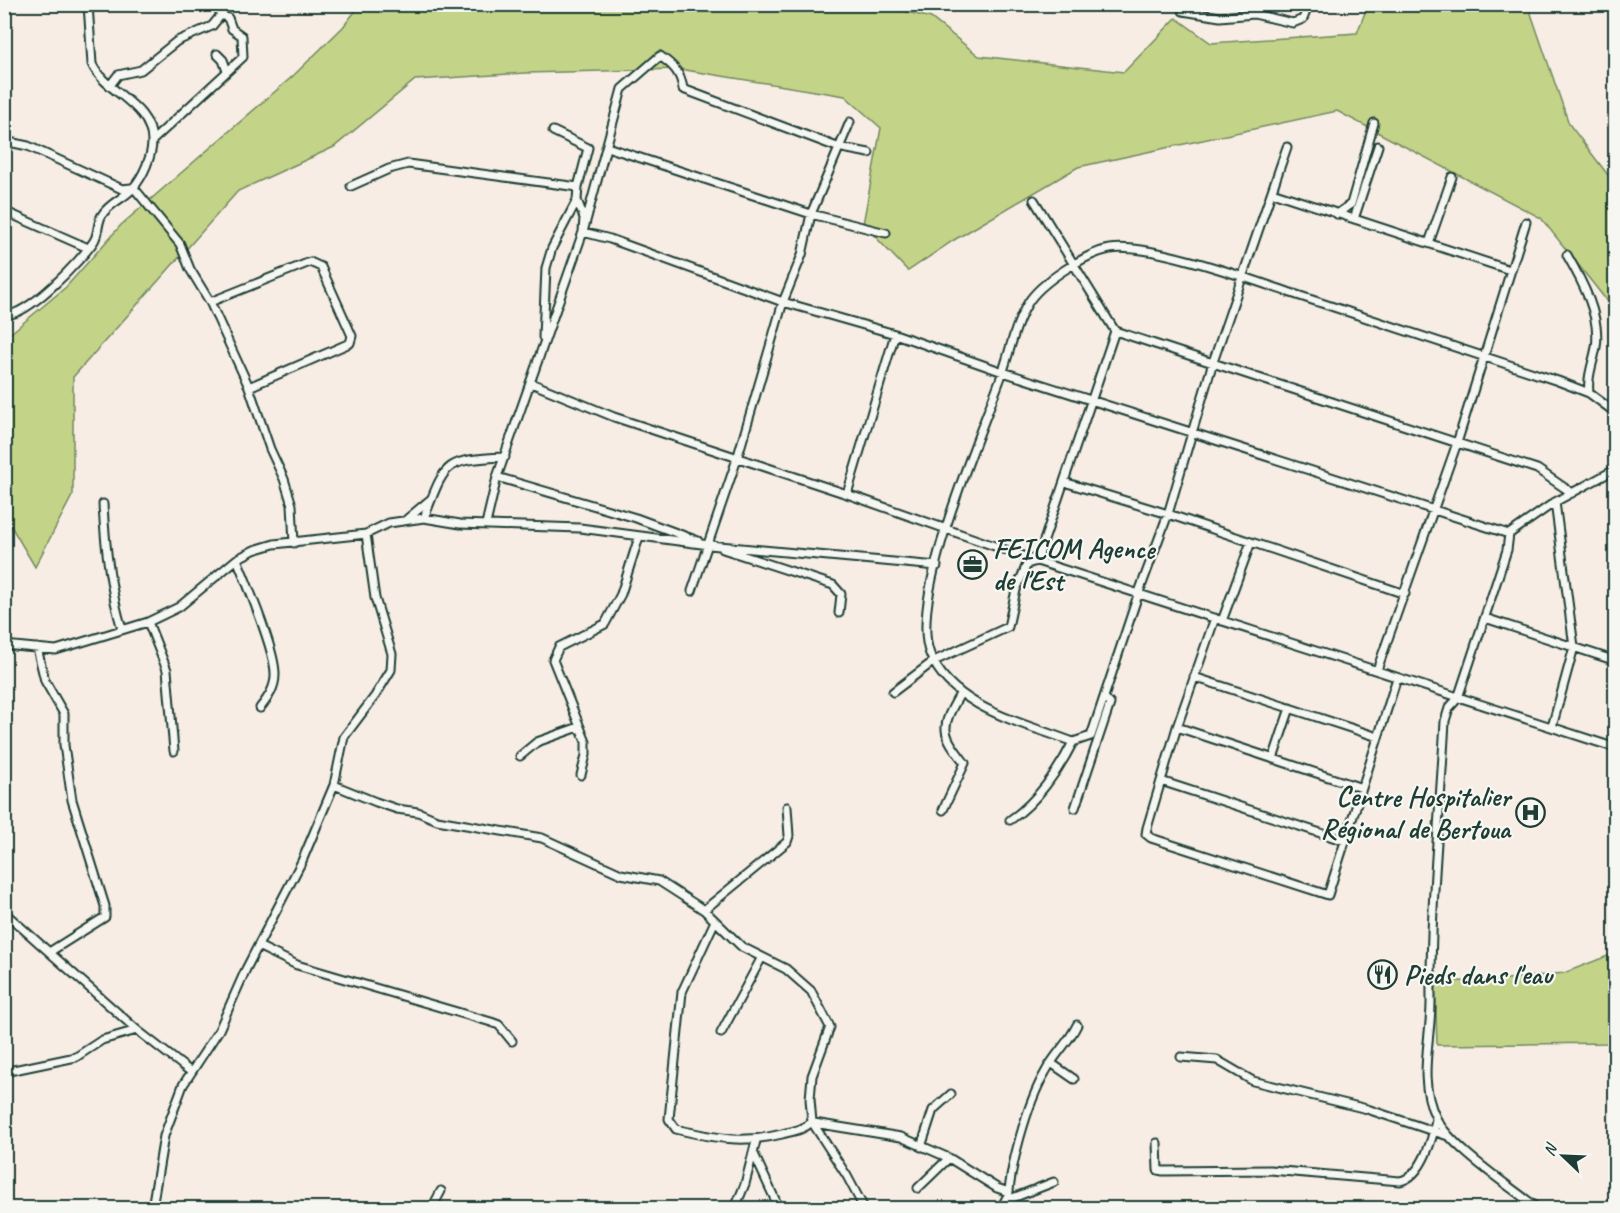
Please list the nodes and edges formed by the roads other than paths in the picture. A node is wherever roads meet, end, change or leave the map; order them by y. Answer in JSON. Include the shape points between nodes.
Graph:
{"nodes":[{"id":1,"x":88,"y":4,"type":"edge"},
{"id":2,"x":222,"y":4,"type":"edge"},
{"id":3,"x":1309,"y":4,"type":"edge"},
{"id":4,"x":1183,"y":11,"type":"dead end"},
{"id":5,"x":221,"y":15,"type":"junction"},
{"id":6,"x":217,"y":54,"type":"dead end"},
{"id":7,"x":228,"y":71,"type":"junction"},
{"id":8,"x":111,"y":84,"type":"junction"},
{"id":9,"x":850,"y":122,"type":"dead end"},
{"id":10,"x":1374,"y":123,"type":"dead end"},
{"id":11,"x":553,"y":132,"type":"dead end"},
{"id":12,"x":4,"y":141,"type":"edge"},
{"id":13,"x":152,"y":141,"type":"junction"},
{"id":14,"x":1378,"y":146,"type":"dead end"},
{"id":15,"x":607,"y":147,"type":"junction"},
{"id":16,"x":837,"y":147,"type":"junction"},
{"id":17,"x":1287,"y":147,"type":"dead end"},
{"id":18,"x":869,"y":153,"type":"dead end"},
{"id":19,"x":1452,"y":177,"type":"dead end"},
{"id":20,"x":351,"y":186,"type":"dead end"},
{"id":21,"x":578,"y":187,"type":"junction"},
{"id":22,"x":134,"y":188,"type":"junction"},
{"id":23,"x":1272,"y":192,"type":"junction"},
{"id":24,"x":578,"y":200,"type":"junction"},
{"id":25,"x":1034,"y":200,"type":"dead end"},
{"id":26,"x":4,"y":211,"type":"edge"},
{"id":27,"x":811,"y":214,"type":"junction"},
{"id":28,"x":1337,"y":214,"type":"junction"},
{"id":29,"x":1354,"y":219,"type":"junction"},
{"id":30,"x":1526,"y":222,"type":"dead end"},
{"id":31,"x":583,"y":232,"type":"junction"},
{"id":32,"x":886,"y":233,"type":"dead end"},
{"id":33,"x":1429,"y":243,"type":"junction"},
{"id":34,"x":88,"y":248,"type":"junction"},
{"id":35,"x":1567,"y":255,"type":"dead end"},
{"id":36,"x":1074,"y":264,"type":"junction"},
{"id":37,"x":1510,"y":270,"type":"junction"},
{"id":38,"x":1241,"y":276,"type":"junction"},
{"id":39,"x":210,"y":302,"type":"junction"},
{"id":40,"x":783,"y":302,"type":"junction"},
{"id":41,"x":5,"y":316,"type":"edge"},
{"id":42,"x":1115,"y":331,"type":"junction"},
{"id":43,"x":895,"y":334,"type":"junction"},
{"id":44,"x":1484,"y":356,"type":"junction"},
{"id":45,"x":1212,"y":362,"type":"junction"},
{"id":46,"x":1003,"y":372,"type":"junction"},
{"id":47,"x":531,"y":383,"type":"junction"},
{"id":48,"x":249,"y":387,"type":"junction"},
{"id":49,"x":1589,"y":393,"type":"junction"},
{"id":50,"x":1092,"y":400,"type":"junction"},
{"id":51,"x":1616,"y":413,"type":"edge"},
{"id":52,"x":1194,"y":431,"type":"junction"},
{"id":53,"x":1457,"y":442,"type":"junction"},
{"id":54,"x":505,"y":457,"type":"junction"},
{"id":55,"x":737,"y":459,"type":"junction"},
{"id":56,"x":1616,"y":469,"type":"edge"},
{"id":57,"x":497,"y":477,"type":"junction"},
{"id":58,"x":1064,"y":483,"type":"junction"},
{"id":59,"x":1572,"y":493,"type":"junction"},
{"id":60,"x":847,"y":494,"type":"junction"},
{"id":61,"x":431,"y":499,"type":"junction"},
{"id":62,"x":1555,"y":502,"type":"junction"},
{"id":63,"x":103,"y":504,"type":"dead end"},
{"id":64,"x":1432,"y":510,"type":"junction"},
{"id":65,"x":1168,"y":514,"type":"junction"},
{"id":66,"x":424,"y":518,"type":"junction"},
{"id":67,"x":407,"y":519,"type":"junction"},
{"id":68,"x":486,"y":524,"type":"junction"},
{"id":69,"x":945,"y":528,"type":"junction"},
{"id":70,"x":366,"y":534,"type":"junction"},
{"id":71,"x":1509,"y":534,"type":"junction"},
{"id":72,"x":639,"y":537,"type":"junction"},
{"id":73,"x":1251,"y":542,"type":"junction"},
{"id":74,"x":294,"y":543,"type":"junction"},
{"id":75,"x":709,"y":545,"type":"junction"},
{"id":76,"x":237,"y":559,"type":"junction"},
{"id":77,"x":1037,"y":561,"type":"junction"},
{"id":78,"x":937,"y":566,"type":"junction"},
{"id":79,"x":692,"y":591,"type":"dead end"},
{"id":80,"x":1405,"y":594,"type":"junction"},
{"id":81,"x":1137,"y":595,"type":"junction"},
{"id":82,"x":838,"y":613,"type":"dead end"},
{"id":83,"x":1485,"y":618,"type":"junction"},
{"id":84,"x":1218,"y":620,"type":"junction"},
{"id":85,"x":148,"y":622,"type":"junction"},
{"id":86,"x":122,"y":629,"type":"junction"},
{"id":87,"x":4,"y":645,"type":"edge"},
{"id":88,"x":1574,"y":647,"type":"junction"},
{"id":89,"x":37,"y":648,"type":"junction"},
{"id":90,"x":934,"y":661,"type":"junction"},
{"id":91,"x":1616,"y":661,"type":"edge"},
{"id":92,"x":1377,"y":670,"type":"junction"},
{"id":93,"x":1194,"y":677,"type":"junction"},
{"id":94,"x":1397,"y":678,"type":"junction"},
{"id":95,"x":893,"y":692,"type":"dead end"},
{"id":96,"x":960,"y":694,"type":"junction"},
{"id":97,"x":1104,"y":697,"type":"junction"},
{"id":98,"x":1458,"y":698,"type":"junction"},
{"id":99,"x":260,"y":708,"type":"dead end"},
{"id":100,"x":1290,"y":708,"type":"junction"},
{"id":101,"x":579,"y":727,"type":"junction"},
{"id":102,"x":1177,"y":727,"type":"junction"},
{"id":103,"x":1552,"y":727,"type":"junction"},
{"id":104,"x":1378,"y":737,"type":"junction"},
{"id":105,"x":1073,"y":742,"type":"junction"},
{"id":106,"x":1616,"y":748,"type":"edge"},
{"id":107,"x":174,"y":751,"type":"dead end"},
{"id":108,"x":520,"y":756,"type":"dead end"},
{"id":109,"x":1273,"y":759,"type":"junction"},
{"id":110,"x":581,"y":775,"type":"dead end"},
{"id":111,"x":1161,"y":782,"type":"junction"},
{"id":112,"x":334,"y":785,"type":"junction"},
{"id":113,"x":1362,"y":788,"type":"junction"},
{"id":114,"x":787,"y":807,"type":"dead end"},
{"id":115,"x":1075,"y":808,"type":"dead end"},
{"id":116,"x":943,"y":810,"type":"dead end"},
{"id":117,"x":1010,"y":820,"type":"dead end"},
{"id":118,"x":1345,"y":841,"type":"junction"},
{"id":119,"x":704,"y":910,"type":"junction"},
{"id":120,"x":4,"y":912,"type":"edge"},
{"id":121,"x":715,"y":921,"type":"junction"},
{"id":122,"x":258,"y":946,"type":"junction"},
{"id":123,"x":51,"y":951,"type":"junction"},
{"id":124,"x":762,"y":957,"type":"junction"},
{"id":125,"x":1077,"y":1025,"type":"dead end"},
{"id":126,"x":137,"y":1030,"type":"junction"},
{"id":127,"x":721,"y":1033,"type":"dead end"},
{"id":128,"x":512,"y":1041,"type":"dead end"},
{"id":129,"x":1181,"y":1057,"type":"dead end"},
{"id":130,"x":1051,"y":1063,"type":"junction"},
{"id":131,"x":4,"y":1072,"type":"edge"},
{"id":132,"x":191,"y":1072,"type":"junction"},
{"id":133,"x":1074,"y":1080,"type":"dead end"},
{"id":134,"x":951,"y":1094,"type":"dead end"},
{"id":135,"x":1436,"y":1119,"type":"junction"},
{"id":136,"x":812,"y":1122,"type":"junction"},
{"id":137,"x":1434,"y":1131,"type":"junction"},
{"id":138,"x":1448,"y":1136,"type":"junction"},
{"id":139,"x":756,"y":1141,"type":"junction"},
{"id":140,"x":1157,"y":1143,"type":"dead end"},
{"id":141,"x":921,"y":1147,"type":"junction"},
{"id":142,"x":754,"y":1154,"type":"junction"},
{"id":143,"x":949,"y":1158,"type":"junction"},
{"id":144,"x":1054,"y":1182,"type":"dead end"},
{"id":145,"x":918,"y":1188,"type":"dead end"},
{"id":146,"x":441,"y":1191,"type":"dead end"},
{"id":147,"x":1010,"y":1192,"type":"junction"},
{"id":148,"x":1616,"y":1198,"type":"edge"},
{"id":149,"x":1005,"y":1208,"type":"edge"},
{"id":150,"x":152,"y":1209,"type":"edge"},
{"id":151,"x":432,"y":1209,"type":"edge"},
{"id":152,"x":735,"y":1209,"type":"edge"},
{"id":153,"x":779,"y":1209,"type":"edge"},
{"id":154,"x":864,"y":1209,"type":"edge"},
{"id":155,"x":1537,"y":1209,"type":"edge"},
{"id":156,"x":1607,"y":1209,"type":"edge"}],
"edges":[{"from":1,"to":8,"type":"street","via":[[92,64],[95,72]]},
{"from":2,"to":5,"type":"street"},
{"from":3,"to":4,"type":"street","via":[[1303,19],[1293,23],[1254,14],[1233,17]]},
{"from":5,"to":7,"type":"street","via":[[242,36],[245,51]]},
{"from":5,"to":8,"type":"street","via":[[212,26],[177,41],[141,70],[118,75]]},
{"from":6,"to":7,"type":"street"},
{"from":7,"to":13,"type":"street"},
{"from":8,"to":13,"type":"street","via":[[139,112],[151,130]]},
{"from":9,"to":16,"type":"street"},
{"from":10,"to":28,"type":"street","via":[[1351,204]]},
{"from":11,"to":21,"type":"street","via":[[588,148]]},
{"from":12,"to":22,"type":"street","via":[[28,146],[122,189]]},
{"from":13,"to":22,"type":"street","via":[[149,160]]},
{"from":14,"to":29,"type":"street"},
{"from":15,"to":16,"type":"street","via":[[622,89],[660,56],[681,77],[683,89]]},
{"from":15,"to":27,"type":"street"},
{"from":15,"to":31,"type":"street"},
{"from":16,"to":18,"type":"street"},
{"from":16,"to":27,"type":"street"},
{"from":17,"to":23,"type":"street"},
{"from":19,"to":33,"type":"street"},
{"from":20,"to":21,"type":"street","via":[[408,164]]},
{"from":21,"to":24,"type":"street"},
{"from":22,"to":34,"type":"street","via":[[102,214]]},
{"from":22,"to":39,"type":"street","via":[[180,244]]},
{"from":23,"to":28,"type":"street"},
{"from":23,"to":38,"type":"street"},
{"from":24,"to":31,"type":"street","via":[[584,218]]},
{"from":24,"to":47,"type":"street","via":[[552,248],[546,268],[545,327]]},
{"from":25,"to":36,"type":"street"},
{"from":26,"to":34,"type":"street"},
{"from":27,"to":32,"type":"street"},
{"from":27,"to":40,"type":"street","via":[[802,255]]},
{"from":28,"to":29,"type":"street"},
{"from":29,"to":33,"type":"street"},
{"from":30,"to":37,"type":"street"},
{"from":31,"to":40,"type":"street"},
{"from":31,"to":47,"type":"street"},
{"from":33,"to":37,"type":"street"},
{"from":34,"to":41,"type":"street","via":[[34,303],[14,316]]},
{"from":35,"to":49,"type":"street","via":[[1583,283],[1593,313],[1597,345],[1587,377]]},
{"from":36,"to":38,"type":"street","via":[[1082,257],[1112,249],[1142,250]]},
{"from":36,"to":42,"type":"street"},
{"from":36,"to":46,"type":"street","via":[[1029,300],[1018,321]]},
{"from":37,"to":44,"type":"street"},
{"from":38,"to":44,"type":"street"},
{"from":38,"to":45,"type":"street"},
{"from":39,"to":48,"type":"street"},
{"from":39,"to":48,"type":"street","via":[[310,262],[321,267],[352,336],[350,343]]},
{"from":40,"to":43,"type":"street"},
{"from":40,"to":55,"type":"street"},
{"from":42,"to":45,"type":"street"},
{"from":42,"to":50,"type":"street"},
{"from":43,"to":46,"type":"street"},
{"from":43,"to":60,"type":"street"},
{"from":44,"to":49,"type":"street"},
{"from":44,"to":53,"type":"street"},
{"from":45,"to":52,"type":"street"},
{"from":45,"to":53,"type":"street"},
{"from":46,"to":50,"type":"street"},
{"from":46,"to":69,"type":"street"},
{"from":47,"to":54,"type":"street"},
{"from":47,"to":55,"type":"street","via":[[614,417]]},
{"from":48,"to":74,"type":"street","via":[[292,505]]},
{"from":49,"to":51,"type":"street"},
{"from":50,"to":52,"type":"street"},
{"from":50,"to":58,"type":"street"},
{"from":52,"to":64,"type":"street"},
{"from":52,"to":65,"type":"street"},
{"from":53,"to":59,"type":"street","via":[[1537,469]]},
{"from":53,"to":64,"type":"street"},
{"from":54,"to":57,"type":"street"},
{"from":54,"to":61,"type":"street","via":[[451,464],[442,473]]},
{"from":55,"to":60,"type":"street"},
{"from":55,"to":75,"type":"street"},
{"from":56,"to":59,"type":"street"},
{"from":57,"to":68,"type":"street"},
{"from":57,"to":75,"type":"street","via":[[636,518]]},
{"from":58,"to":65,"type":"street"},
{"from":58,"to":77,"type":"street"},
{"from":59,"to":62,"type":"street"},
{"from":60,"to":69,"type":"street"},
{"from":61,"to":66,"type":"street"},
{"from":61,"to":67,"type":"street"},
{"from":62,"to":71,"type":"street"},
{"from":62,"to":88,"type":"street"},
{"from":63,"to":86,"type":"street","via":[[115,606]]},
{"from":64,"to":71,"type":"street"},
{"from":64,"to":80,"type":"street"},
{"from":65,"to":73,"type":"street"},
{"from":65,"to":81,"type":"street"},
{"from":66,"to":67,"type":"street"},
{"from":66,"to":68,"type":"street"},
{"from":67,"to":70,"type":"street"},
{"from":68,"to":72,"type":"street","via":[[580,528]]},
{"from":69,"to":77,"type":"street"},
{"from":69,"to":78,"type":"street"},
{"from":70,"to":74,"type":"street"},
{"from":70,"to":112,"type":"street","via":[[375,598],[392,654],[391,670],[344,737]]},
{"from":71,"to":83,"type":"street"},
{"from":72,"to":75,"type":"street"},
{"from":72,"to":101,"type":"street","via":[[621,594],[606,624],[554,653],[553,660]]},
{"from":73,"to":80,"type":"street"},
{"from":73,"to":84,"type":"street"},
{"from":74,"to":76,"type":"street","via":[[264,547]]},
{"from":75,"to":78,"type":"street"},
{"from":75,"to":79,"type":"street"},
{"from":75,"to":82,"type":"street","via":[[833,585],[841,594]]},
{"from":76,"to":85,"type":"street","via":[[193,598]]},
{"from":76,"to":99,"type":"street","via":[[276,674],[271,693]]},
{"from":77,"to":81,"type":"street"},
{"from":77,"to":90,"type":"street","via":[[1027,564],[1016,590],[1008,627]]},
{"from":78,"to":90,"type":"street","via":[[926,614],[929,651]]},
{"from":80,"to":92,"type":"street"},
{"from":81,"to":84,"type":"street"},
{"from":81,"to":97,"type":"street"},
{"from":83,"to":88,"type":"street"},
{"from":83,"to":98,"type":"street"},
{"from":84,"to":92,"type":"street"},
{"from":84,"to":93,"type":"street"},
{"from":85,"to":86,"type":"street"},
{"from":85,"to":107,"type":"street","via":[[167,670]]},
{"from":86,"to":89,"type":"street","via":[[56,650]]},
{"from":87,"to":89,"type":"street"},
{"from":88,"to":91,"type":"street"},
{"from":88,"to":103,"type":"street"},
{"from":89,"to":123,"type":"street","via":[[45,681],[64,714],[72,800],[105,906],[105,917]]},
{"from":90,"to":95,"type":"street"},
{"from":90,"to":96,"type":"street"},
{"from":92,"to":94,"type":"street"},
{"from":93,"to":100,"type":"street"},
{"from":93,"to":102,"type":"street"},
{"from":94,"to":98,"type":"street"},
{"from":94,"to":104,"type":"street"},
{"from":96,"to":105,"type":"street"},
{"from":96,"to":116,"type":"street","via":[[946,719],[946,739],[965,764]]},
{"from":97,"to":105,"type":"street","via":[[1091,736]]},
{"from":97,"to":115,"type":"street","via":[[1110,704]]},
{"from":98,"to":103,"type":"street"},
{"from":98,"to":135,"type":"street","via":[[1445,721],[1430,974],[1425,1074]]},
{"from":100,"to":104,"type":"street"},
{"from":100,"to":109,"type":"street"},
{"from":101,"to":108,"type":"street","via":[[537,742]]},
{"from":101,"to":110,"type":"street","via":[[586,750]]},
{"from":102,"to":109,"type":"street"},
{"from":102,"to":111,"type":"street"},
{"from":103,"to":106,"type":"street"},
{"from":104,"to":113,"type":"street"},
{"from":105,"to":117,"type":"street","via":[[1024,811]]},
{"from":109,"to":113,"type":"street"},
{"from":111,"to":118,"type":"street"},
{"from":111,"to":118,"type":"street","via":[[1147,828],[1146,834],[1151,838],[1328,895]]},
{"from":112,"to":119,"type":"street","via":[[437,820],[542,838],[621,874],[659,881]]},
{"from":112,"to":122,"type":"street","via":[[302,861]]},
{"from":113,"to":118,"type":"street"},
{"from":114,"to":119,"type":"street","via":[[787,842]]},
{"from":119,"to":121,"type":"street"},
{"from":120,"to":123,"type":"street"},
{"from":121,"to":124,"type":"street","via":[[742,947]]},
{"from":121,"to":139,"type":"street","via":[[682,992],[669,1119],[675,1129]]},
{"from":122,"to":128,"type":"street","via":[[297,965],[491,1022],[499,1025]]},
{"from":122,"to":132,"type":"street","via":[[219,1030]]},
{"from":123,"to":126,"type":"street"},
{"from":124,"to":127,"type":"street"},
{"from":124,"to":136,"type":"street","via":[[786,969],[811,991],[830,1027],[812,1076]]},
{"from":125,"to":130,"type":"street"},
{"from":126,"to":131,"type":"street","via":[[102,1040],[76,1057]]},
{"from":126,"to":132,"type":"street"},
{"from":129,"to":137,"type":"street","via":[[1217,1060],[1253,1081],[1357,1106]]},
{"from":130,"to":133,"type":"street"},
{"from":130,"to":147,"type":"street","via":[[1020,1135]]},
{"from":132,"to":150,"type":"street","via":[[164,1136]]},
{"from":134,"to":141,"type":"street","via":[[933,1110]]},
{"from":135,"to":137,"type":"street"},
{"from":135,"to":138,"type":"street"},
{"from":136,"to":139,"type":"street","via":[[805,1129]]},
{"from":136,"to":141,"type":"street","via":[[901,1137]]},
{"from":136,"to":154,"type":"street"},
{"from":137,"to":138,"type":"street"},
{"from":137,"to":140,"type":"street","via":[[1415,1172],[1400,1181],[1270,1170],[1163,1171],[1156,1165]]},
{"from":138,"to":155,"type":"street"},
{"from":139,"to":142,"type":"street"},
{"from":141,"to":143,"type":"street"},
{"from":142,"to":152,"type":"street"},
{"from":142,"to":153,"type":"street"},
{"from":143,"to":145,"type":"street"},
{"from":143,"to":147,"type":"street"},
{"from":144,"to":149,"type":"street","via":[[1010,1199]]},
{"from":146,"to":151,"type":"street"},
{"from":147,"to":149,"type":"street"},
{"from":148,"to":156,"type":"street"}]}
